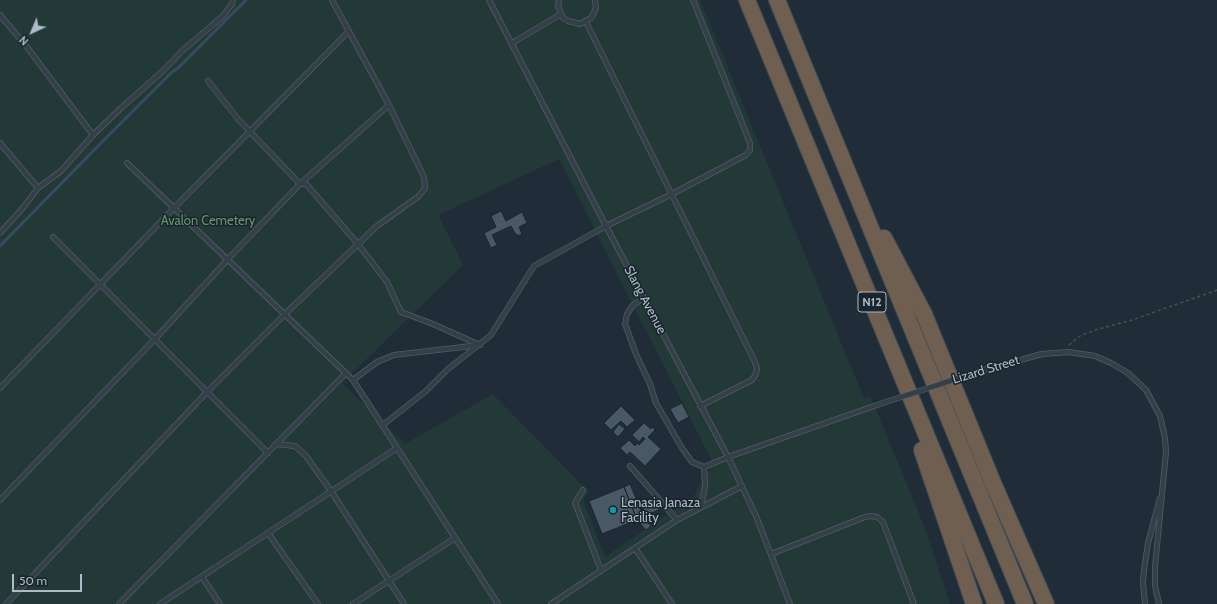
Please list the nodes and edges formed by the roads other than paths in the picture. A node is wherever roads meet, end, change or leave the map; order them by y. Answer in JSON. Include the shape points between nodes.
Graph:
{"nodes":[{"id":1,"x":233,"y":0,"type":"edge"},
{"id":2,"x":332,"y":0,"type":"edge"},
{"id":3,"x":489,"y":0,"type":"edge"},
{"id":4,"x":559,"y":0,"type":"edge"},
{"id":5,"x":595,"y":0,"type":"edge"},
{"id":6,"x":693,"y":0,"type":"edge"},
{"id":7,"x":747,"y":0,"type":"edge"},
{"id":8,"x":777,"y":0,"type":"edge"},
{"id":9,"x":561,"y":14,"type":"junction"},
{"id":10,"x":0,"y":15,"type":"edge"},
{"id":11,"x":586,"y":22,"type":"junction"},
{"id":12,"x":348,"y":31,"type":"junction"},
{"id":13,"x":512,"y":43,"type":"junction"},
{"id":14,"x":208,"y":81,"type":"dead end"},
{"id":15,"x":389,"y":105,"type":"junction"},
{"id":16,"x":250,"y":131,"type":"junction"},
{"id":17,"x":93,"y":135,"type":"junction"},
{"id":18,"x":0,"y":143,"type":"edge"},
{"id":19,"x":840,"y":155,"type":"junction"},
{"id":20,"x":127,"y":163,"type":"dead end"},
{"id":21,"x":300,"y":184,"type":"junction"},
{"id":22,"x":38,"y":188,"type":"junction"},
{"id":23,"x":672,"y":194,"type":"junction"},
{"id":24,"x":174,"y":208,"type":"junction"},
{"id":25,"x":606,"y":226,"type":"junction"},
{"id":26,"x":0,"y":232,"type":"edge"},
{"id":27,"x":53,"y":237,"type":"dead end"},
{"id":28,"x":358,"y":244,"type":"junction"},
{"id":29,"x":228,"y":259,"type":"junction"},
{"id":30,"x":101,"y":285,"type":"junction"},
{"id":31,"x":644,"y":298,"type":"junction"},
{"id":32,"x":285,"y":314,"type":"junction"},
{"id":33,"x":885,"y":335,"type":"junction"},
{"id":34,"x":155,"y":339,"type":"junction"},
{"id":35,"x":480,"y":345,"type":"junction"},
{"id":36,"x":346,"y":373,"type":"junction"},
{"id":37,"x":353,"y":380,"type":"junction"},
{"id":38,"x":0,"y":388,"type":"edge"},
{"id":39,"x":207,"y":392,"type":"junction"},
{"id":40,"x":700,"y":406,"type":"junction"},
{"id":41,"x":383,"y":425,"type":"junction"},
{"id":42,"x":277,"y":444,"type":"junction"},
{"id":43,"x":397,"y":448,"type":"junction"},
{"id":44,"x":268,"y":452,"type":"junction"},
{"id":45,"x":728,"y":457,"type":"junction"},
{"id":46,"x":630,"y":466,"type":"dead end"},
{"id":47,"x":704,"y":467,"type":"junction"},
{"id":48,"x":1163,"y":485,"type":"junction"},
{"id":49,"x":742,"y":486,"type":"junction"},
{"id":50,"x":583,"y":490,"type":"dead end"},
{"id":51,"x":331,"y":491,"type":"junction"},
{"id":52,"x":0,"y":500,"type":"edge"},
{"id":53,"x":701,"y":507,"type":"junction"},
{"id":54,"x":677,"y":520,"type":"junction"},
{"id":55,"x":268,"y":533,"type":"junction"},
{"id":56,"x":456,"y":538,"type":"junction"},
{"id":57,"x":635,"y":548,"type":"junction"},
{"id":58,"x":771,"y":554,"type":"junction"},
{"id":59,"x":601,"y":570,"type":"junction"},
{"id":60,"x":202,"y":577,"type":"junction"},
{"id":61,"x":389,"y":581,"type":"junction"},
{"id":62,"x":6,"y":604,"type":"edge"},
{"id":63,"x":118,"y":604,"type":"edge"},
{"id":64,"x":160,"y":604,"type":"edge"},
{"id":65,"x":220,"y":604,"type":"edge"},
{"id":66,"x":318,"y":604,"type":"edge"},
{"id":67,"x":353,"y":604,"type":"edge"},
{"id":68,"x":404,"y":604,"type":"edge"},
{"id":69,"x":498,"y":604,"type":"edge"},
{"id":70,"x":551,"y":604,"type":"edge"},
{"id":71,"x":672,"y":604,"type":"edge"},
{"id":72,"x":790,"y":604,"type":"edge"},
{"id":73,"x":914,"y":604,"type":"edge"},
{"id":74,"x":974,"y":604,"type":"edge"},
{"id":75,"x":996,"y":604,"type":"edge"},
{"id":76,"x":1025,"y":604,"type":"edge"},
{"id":77,"x":1046,"y":604,"type":"edge"},
{"id":78,"x":1145,"y":604,"type":"edge"},
{"id":79,"x":1159,"y":604,"type":"edge"}],
"edges":[{"from":1,"to":17,"type":"lane","via":[[223,16]]},
{"from":2,"to":12,"type":"lane"},
{"from":3,"to":13,"type":"lane","name":"Slang Avenue"},
{"from":4,"to":9,"type":"lane"},
{"from":5,"to":11,"type":"lane","via":[[594,13]]},
{"from":6,"to":23,"type":"lane","via":[[748,136],[750,150],[746,155]]},
{"from":7,"to":33,"type":"highway","number":"N12"},
{"from":8,"to":19,"type":"highway","number":"N12"},
{"from":9,"to":11,"type":"lane","via":[[574,23]]},
{"from":9,"to":13,"type":"lane"},
{"from":10,"to":17,"type":"lane"},
{"from":11,"to":23,"type":"lane"},
{"from":12,"to":15,"type":"lane"},
{"from":12,"to":16,"type":"lane"},
{"from":13,"to":25,"type":"lane","name":"Slang Avenue"},
{"from":14,"to":16,"type":"lane"},
{"from":15,"to":21,"type":"lane"},
{"from":15,"to":28,"type":"lane","via":[[424,177],[425,188],[419,196],[377,226]]},
{"from":16,"to":21,"type":"lane"},
{"from":16,"to":24,"type":"lane"},
{"from":17,"to":22,"type":"lane","via":[[61,171]]},
{"from":18,"to":22,"type":"lane"},
{"from":19,"to":76,"type":"highway","number":"N12"},
{"from":19,"to":77,"type":"highway","via":[[924,314]]},
{"from":20,"to":24,"type":"lane"},
{"from":21,"to":28,"type":"lane","via":[[306,184]]},
{"from":21,"to":29,"type":"lane"},
{"from":22,"to":26,"type":"lane"},
{"from":23,"to":25,"type":"lane"},
{"from":23,"to":40,"type":"lane","via":[[757,369],[752,380]]},
{"from":24,"to":29,"type":"lane"},
{"from":24,"to":30,"type":"lane"},
{"from":25,"to":31,"type":"lane","name":"Slang Avenue"},
{"from":25,"to":35,"type":"lane","via":[[534,266],[491,335]]},
{"from":27,"to":30,"type":"lane"},
{"from":28,"to":32,"type":"lane"},
{"from":28,"to":35,"type":"lane","via":[[387,282],[401,312]]},
{"from":29,"to":32,"type":"lane"},
{"from":29,"to":34,"type":"lane"},
{"from":30,"to":34,"type":"lane"},
{"from":30,"to":38,"type":"lane"},
{"from":31,"to":40,"type":"lane","name":"Slang Avenue"},
{"from":31,"to":47,"type":"lane","via":[[633,305],[627,314],[625,324],[630,340],[656,403],[682,448],[692,462]]},
{"from":32,"to":36,"type":"lane"},
{"from":32,"to":39,"type":"lane"},
{"from":33,"to":74,"type":"highway"},
{"from":33,"to":75,"type":"highway","number":"N12"},
{"from":34,"to":39,"type":"lane"},
{"from":34,"to":52,"type":"lane"},
{"from":35,"to":37,"type":"lane","via":[[394,355],[378,362]]},
{"from":35,"to":41,"type":"lane"},
{"from":36,"to":37,"type":"lane"},
{"from":36,"to":42,"type":"lane"},
{"from":37,"to":41,"type":"lane"},
{"from":39,"to":44,"type":"lane"},
{"from":39,"to":62,"type":"lane"},
{"from":40,"to":45,"type":"lane","name":"Slang Avenue"},
{"from":41,"to":43,"type":"lane"},
{"from":42,"to":44,"type":"lane"},
{"from":42,"to":51,"type":"lane","via":[[295,446],[306,456]]},
{"from":43,"to":51,"type":"lane"},
{"from":43,"to":56,"type":"lane"},
{"from":44,"to":63,"type":"lane"},
{"from":45,"to":47,"type":"lane","name":"Lizard Street"},
{"from":45,"to":48,"type":"lane","name":"Lizard Street","bridge":true,"via":[[977,372],[1029,357],[1062,352],[1078,353],[1103,359],[1119,367],[1146,390],[1160,416],[1165,438]]},
{"from":45,"to":49,"type":"lane","name":"Slang Avenue"},
{"from":46,"to":54,"type":"lane"},
{"from":47,"to":53,"type":"lane","via":[[705,486]]},
{"from":48,"to":78,"type":"lane","name":"Lizard Street","via":[[1145,563]]},
{"from":48,"to":79,"type":"lane","name":"Lizard Street","via":[[1155,571]]},
{"from":49,"to":53,"type":"lane"},
{"from":49,"to":58,"type":"lane","name":"Slang Avenue"},
{"from":50,"to":59,"type":"lane","via":[[575,503]]},
{"from":51,"to":55,"type":"lane"},
{"from":51,"to":61,"type":"lane"},
{"from":53,"to":54,"type":"lane"},
{"from":54,"to":57,"type":"lane"},
{"from":55,"to":60,"type":"lane"},
{"from":55,"to":66,"type":"lane"},
{"from":56,"to":61,"type":"lane"},
{"from":56,"to":69,"type":"lane"},
{"from":57,"to":59,"type":"lane"},
{"from":57,"to":71,"type":"lane"},
{"from":58,"to":72,"type":"lane","name":"Slang Avenue"},
{"from":58,"to":73,"type":"lane","via":[[865,517],[877,517],[883,522]]},
{"from":59,"to":70,"type":"lane"},
{"from":60,"to":64,"type":"lane"},
{"from":60,"to":65,"type":"lane"},
{"from":61,"to":67,"type":"lane"},
{"from":61,"to":68,"type":"lane"}]}
